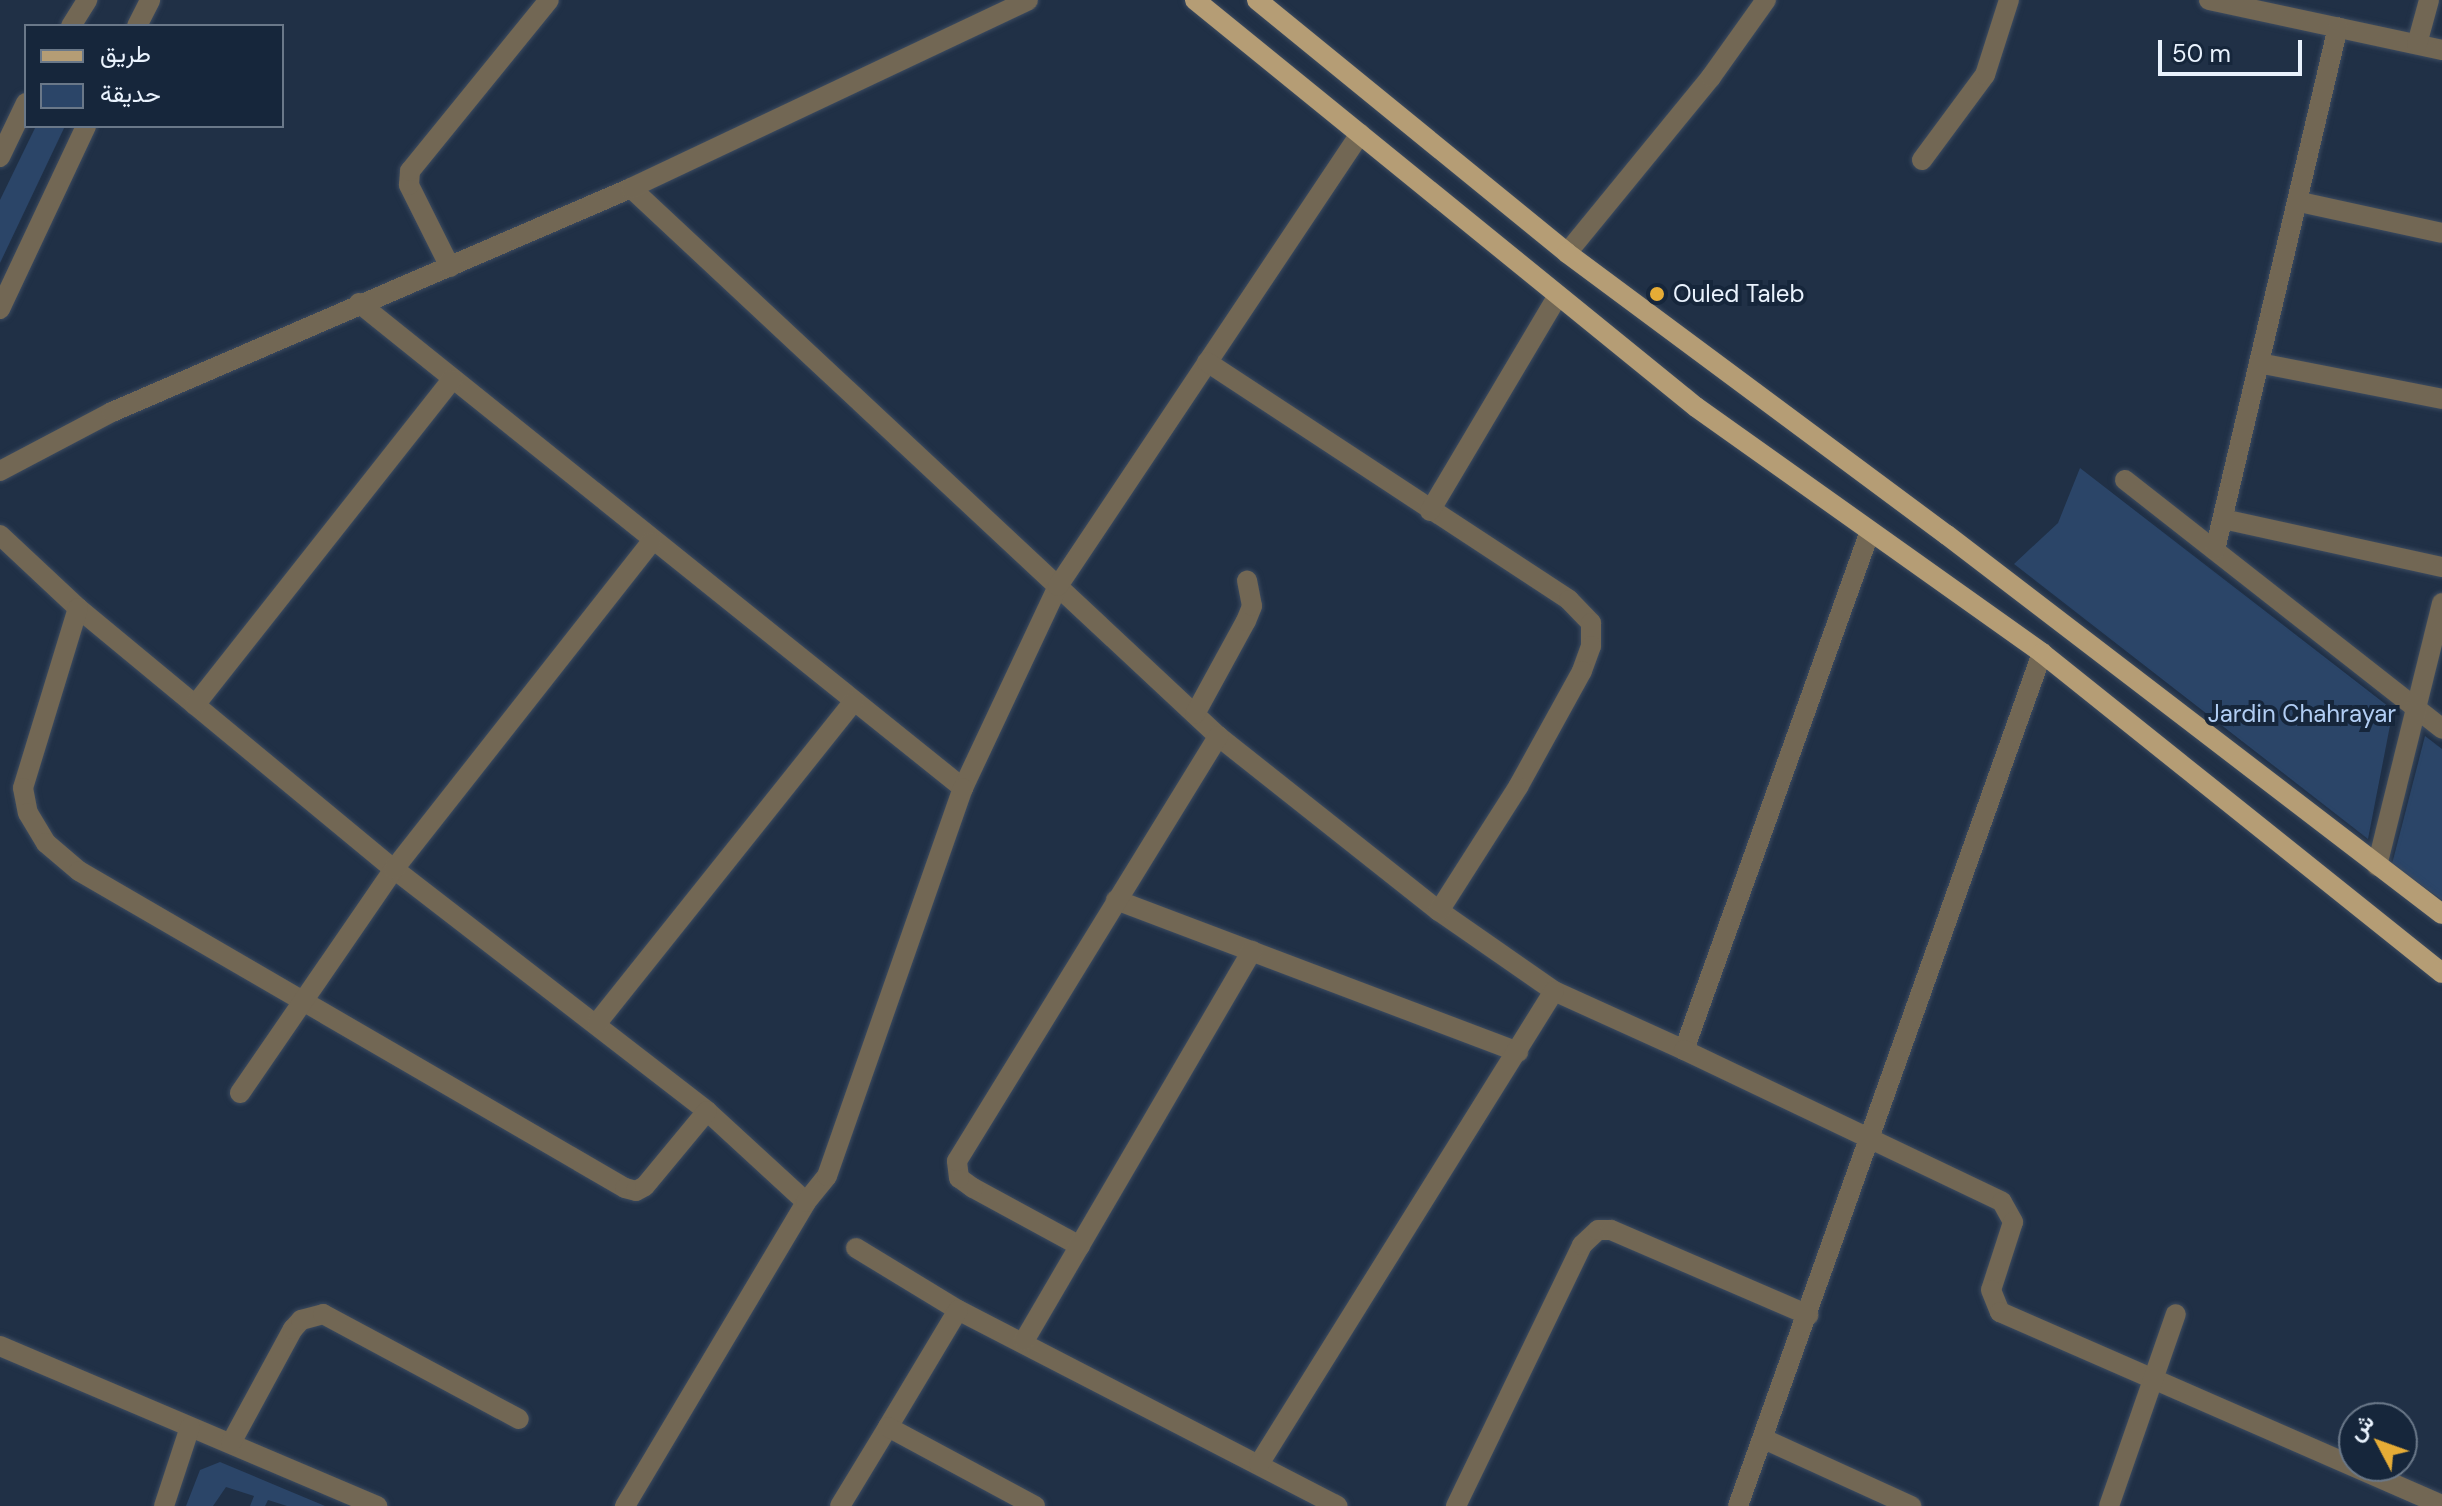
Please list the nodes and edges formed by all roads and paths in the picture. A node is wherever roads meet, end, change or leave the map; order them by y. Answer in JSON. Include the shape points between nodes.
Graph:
{"nodes":[{"id":1,"x":87,"y":0,"type":"edge"},
{"id":2,"x":150,"y":0,"type":"edge"},
{"id":3,"x":549,"y":0,"type":"edge"},
{"id":4,"x":1028,"y":0,"type":"edge"},
{"id":5,"x":1195,"y":0,"type":"edge"},
{"id":6,"x":1257,"y":0,"type":"edge"},
{"id":7,"x":1766,"y":0,"type":"edge"},
{"id":8,"x":2009,"y":0,"type":"edge"},
{"id":9,"x":2209,"y":0,"type":"edge"},
{"id":10,"x":2429,"y":0,"type":"edge"},
{"id":11,"x":72,"y":24,"type":"edge"},
{"id":12,"x":138,"y":24,"type":"edge"},
{"id":13,"x":2338,"y":27,"type":"junction"},
{"id":14,"x":2417,"y":44,"type":"junction"},
{"id":15,"x":2442,"y":50,"type":"edge"},
{"id":16,"x":24,"y":107,"type":"edge"},
{"id":17,"x":85,"y":128,"type":"edge"},
{"id":18,"x":1360,"y":134,"type":"junction"},
{"id":19,"x":0,"y":157,"type":"edge"},
{"id":20,"x":1922,"y":160,"type":"dead end"},
{"id":21,"x":631,"y":188,"type":"junction"},
{"id":22,"x":2300,"y":202,"type":"junction"},
{"id":23,"x":2442,"y":233,"type":"edge"},
{"id":24,"x":1567,"y":253,"type":"junction"},
{"id":25,"x":450,"y":267,"type":"junction"},
{"id":26,"x":1557,"y":297,"type":"junction"},
{"id":27,"x":359,"y":303,"type":"junction"},
{"id":28,"x":0,"y":309,"type":"edge"},
{"id":29,"x":1207,"y":362,"type":"junction"},
{"id":30,"x":2259,"y":363,"type":"junction"},
{"id":31,"x":452,"y":380,"type":"junction"},
{"id":32,"x":2442,"y":399,"type":"edge"},
{"id":33,"x":0,"y":471,"type":"edge"},
{"id":34,"x":2125,"y":480,"type":"dead end"},
{"id":35,"x":1430,"y":511,"type":"junction"},
{"id":36,"x":2223,"y":519,"type":"junction"},
{"id":37,"x":1870,"y":531,"type":"junction"},
{"id":38,"x":0,"y":535,"type":"edge"},
{"id":39,"x":651,"y":542,"type":"junction"},
{"id":40,"x":2215,"y":550,"type":"junction"},
{"id":41,"x":2442,"y":567,"type":"edge"},
{"id":42,"x":1247,"y":580,"type":"dead end"},
{"id":43,"x":1058,"y":586,"type":"junction"},
{"id":44,"x":2442,"y":603,"type":"edge"},
{"id":45,"x":78,"y":608,"type":"junction"},
{"id":46,"x":2042,"y":653,"type":"junction"},
{"id":47,"x":854,"y":701,"type":"junction"},
{"id":48,"x":195,"y":705,"type":"junction"},
{"id":49,"x":2414,"y":708,"type":"junction"},
{"id":50,"x":1195,"y":714,"type":"junction"},
{"id":51,"x":2442,"y":729,"type":"edge"},
{"id":52,"x":1218,"y":736,"type":"junction"},
{"id":53,"x":963,"y":788,"type":"junction"},
{"id":54,"x":2377,"y":866,"type":"junction"},
{"id":55,"x":394,"y":869,"type":"junction"},
{"id":56,"x":1116,"y":900,"type":"junction"},
{"id":57,"x":1439,"y":911,"type":"junction"},
{"id":58,"x":2442,"y":914,"type":"edge"},
{"id":59,"x":1252,"y":951,"type":"junction"},
{"id":60,"x":2442,"y":973,"type":"edge"},
{"id":61,"x":1554,"y":991,"type":"junction"},
{"id":62,"x":305,"y":999,"type":"junction"},
{"id":63,"x":597,"y":1023,"type":"junction"},
{"id":64,"x":1684,"y":1050,"type":"junction"},
{"id":65,"x":1518,"y":1052,"type":"junction"},
{"id":66,"x":240,"y":1093,"type":"dead end"},
{"id":67,"x":707,"y":1111,"type":"junction"},
{"id":68,"x":1870,"y":1141,"type":"junction"},
{"id":69,"x":806,"y":1202,"type":"junction"},
{"id":70,"x":1080,"y":1246,"type":"junction"},
{"id":71,"x":856,"y":1248,"type":"dead end"},
{"id":72,"x":958,"y":1310,"type":"junction"},
{"id":73,"x":2176,"y":1314,"type":"dead end"},
{"id":74,"x":1808,"y":1315,"type":"junction"},
{"id":75,"x":1024,"y":1341,"type":"junction"},
{"id":76,"x":0,"y":1346,"type":"edge"},
{"id":77,"x":2152,"y":1381,"type":"junction"},
{"id":78,"x":519,"y":1419,"type":"dead end"},
{"id":79,"x":190,"y":1427,"type":"junction"},
{"id":80,"x":888,"y":1427,"type":"junction"},
{"id":81,"x":1764,"y":1439,"type":"junction"},
{"id":82,"x":231,"y":1443,"type":"junction"},
{"id":83,"x":1259,"y":1464,"type":"junction"},
{"id":84,"x":2442,"y":1505,"type":"edge"},
{"id":85,"x":164,"y":1506,"type":"edge"},
{"id":86,"x":377,"y":1506,"type":"edge"},
{"id":87,"x":625,"y":1506,"type":"edge"},
{"id":88,"x":840,"y":1506,"type":"edge"},
{"id":89,"x":1035,"y":1506,"type":"edge"},
{"id":90,"x":1336,"y":1506,"type":"edge"},
{"id":91,"x":1456,"y":1506,"type":"edge"},
{"id":92,"x":1738,"y":1506,"type":"edge"},
{"id":93,"x":1911,"y":1506,"type":"edge"},
{"id":94,"x":2109,"y":1506,"type":"edge"}],
"edges":[{"from":1,"to":11,"type":"street"},
{"from":2,"to":12,"type":"street"},
{"from":3,"to":25,"type":"street","via":[[410,171],[409,185]]},
{"from":4,"to":21,"type":"street"},
{"from":5,"to":18,"type":"main road"},
{"from":6,"to":24,"type":"main road"},
{"from":7,"to":24,"type":"street","via":[[1711,77]]},
{"from":8,"to":20,"type":"street","via":[[1985,75]]},
{"from":9,"to":13,"type":"street"},
{"from":10,"to":14,"type":"street"},
{"from":13,"to":14,"type":"street"},
{"from":13,"to":22,"type":"street"},
{"from":14,"to":15,"type":"street"},
{"from":16,"to":19,"type":"street"},
{"from":17,"to":28,"type":"street"},
{"from":18,"to":26,"type":"main road"},
{"from":18,"to":29,"type":"street"},
{"from":21,"to":25,"type":"street"},
{"from":21,"to":43,"type":"street"},
{"from":22,"to":23,"type":"street"},
{"from":22,"to":30,"type":"street"},
{"from":24,"to":54,"type":"main road","via":[[1947,535]]},
{"from":25,"to":27,"type":"street"},
{"from":26,"to":35,"type":"street"},
{"from":26,"to":37,"type":"main road","via":[[1696,407]]},
{"from":27,"to":31,"type":"street"},
{"from":27,"to":33,"type":"street","via":[[112,412]]},
{"from":29,"to":35,"type":"street"},
{"from":29,"to":43,"type":"street"},
{"from":30,"to":32,"type":"street"},
{"from":30,"to":36,"type":"street"},
{"from":31,"to":39,"type":"street"},
{"from":31,"to":48,"type":"street"},
{"from":34,"to":40,"type":"street"},
{"from":35,"to":57,"type":"street","via":[[1569,600],[1591,623],[1591,646],[1582,671],[1518,787]]},
{"from":36,"to":40,"type":"street"},
{"from":36,"to":41,"type":"street"},
{"from":37,"to":46,"type":"main road"},
{"from":37,"to":64,"type":"street"},
{"from":38,"to":45,"type":"street"},
{"from":39,"to":47,"type":"street"},
{"from":39,"to":55,"type":"street"},
{"from":40,"to":49,"type":"street"},
{"from":42,"to":50,"type":"street","via":[[1252,606]]},
{"from":43,"to":50,"type":"street"},
{"from":43,"to":53,"type":"street"},
{"from":44,"to":49,"type":"street"},
{"from":45,"to":48,"type":"street"},
{"from":45,"to":62,"type":"street","via":[[23,788],[28,813],[46,843],[79,871]]},
{"from":46,"to":60,"type":"main road"},
{"from":46,"to":68,"type":"street"},
{"from":47,"to":53,"type":"street"},
{"from":47,"to":63,"type":"street"},
{"from":48,"to":55,"type":"street"},
{"from":49,"to":51,"type":"street"},
{"from":49,"to":54,"type":"street"},
{"from":50,"to":52,"type":"street"},
{"from":52,"to":56,"type":"street"},
{"from":52,"to":57,"type":"street"},
{"from":53,"to":69,"type":"street","via":[[827,1176]]},
{"from":54,"to":58,"type":"main road"},
{"from":55,"to":62,"type":"street"},
{"from":55,"to":63,"type":"street"},
{"from":56,"to":59,"type":"street"},
{"from":56,"to":70,"type":"street","via":[[957,1161],[959,1178],[973,1188]]},
{"from":57,"to":61,"type":"street"},
{"from":59,"to":65,"type":"street"},
{"from":59,"to":70,"type":"street"},
{"from":61,"to":64,"type":"street"},
{"from":61,"to":65,"type":"street"},
{"from":62,"to":66,"type":"street"},
{"from":62,"to":67,"type":"street","via":[[636,1191]]},
{"from":63,"to":67,"type":"street"},
{"from":64,"to":68,"type":"street"},
{"from":65,"to":83,"type":"street"},
{"from":67,"to":69,"type":"street"},
{"from":68,"to":74,"type":"street"},
{"from":68,"to":77,"type":"street","via":[[2008,1208],[2013,1222],[1991,1290],[2000,1312]]},
{"from":69,"to":87,"type":"street"},
{"from":70,"to":75,"type":"street"},
{"from":71,"to":72,"type":"street"},
{"from":72,"to":75,"type":"street"},
{"from":72,"to":80,"type":"street"},
{"from":73,"to":77,"type":"street"},
{"from":74,"to":81,"type":"street"},
{"from":74,"to":91,"type":"street","via":[[1611,1230],[1598,1230],[1582,1245]]},
{"from":75,"to":83,"type":"street"},
{"from":76,"to":79,"type":"street"},
{"from":77,"to":84,"type":"street"},
{"from":77,"to":94,"type":"street"},
{"from":78,"to":82,"type":"street","via":[[323,1314],[301,1320],[293,1329]]},
{"from":79,"to":82,"type":"street"},
{"from":79,"to":85,"type":"street"},
{"from":80,"to":88,"type":"street"},
{"from":80,"to":89,"type":"street"},
{"from":81,"to":92,"type":"street"},
{"from":81,"to":93,"type":"street"},
{"from":82,"to":86,"type":"street"},
{"from":83,"to":90,"type":"street"}]}
